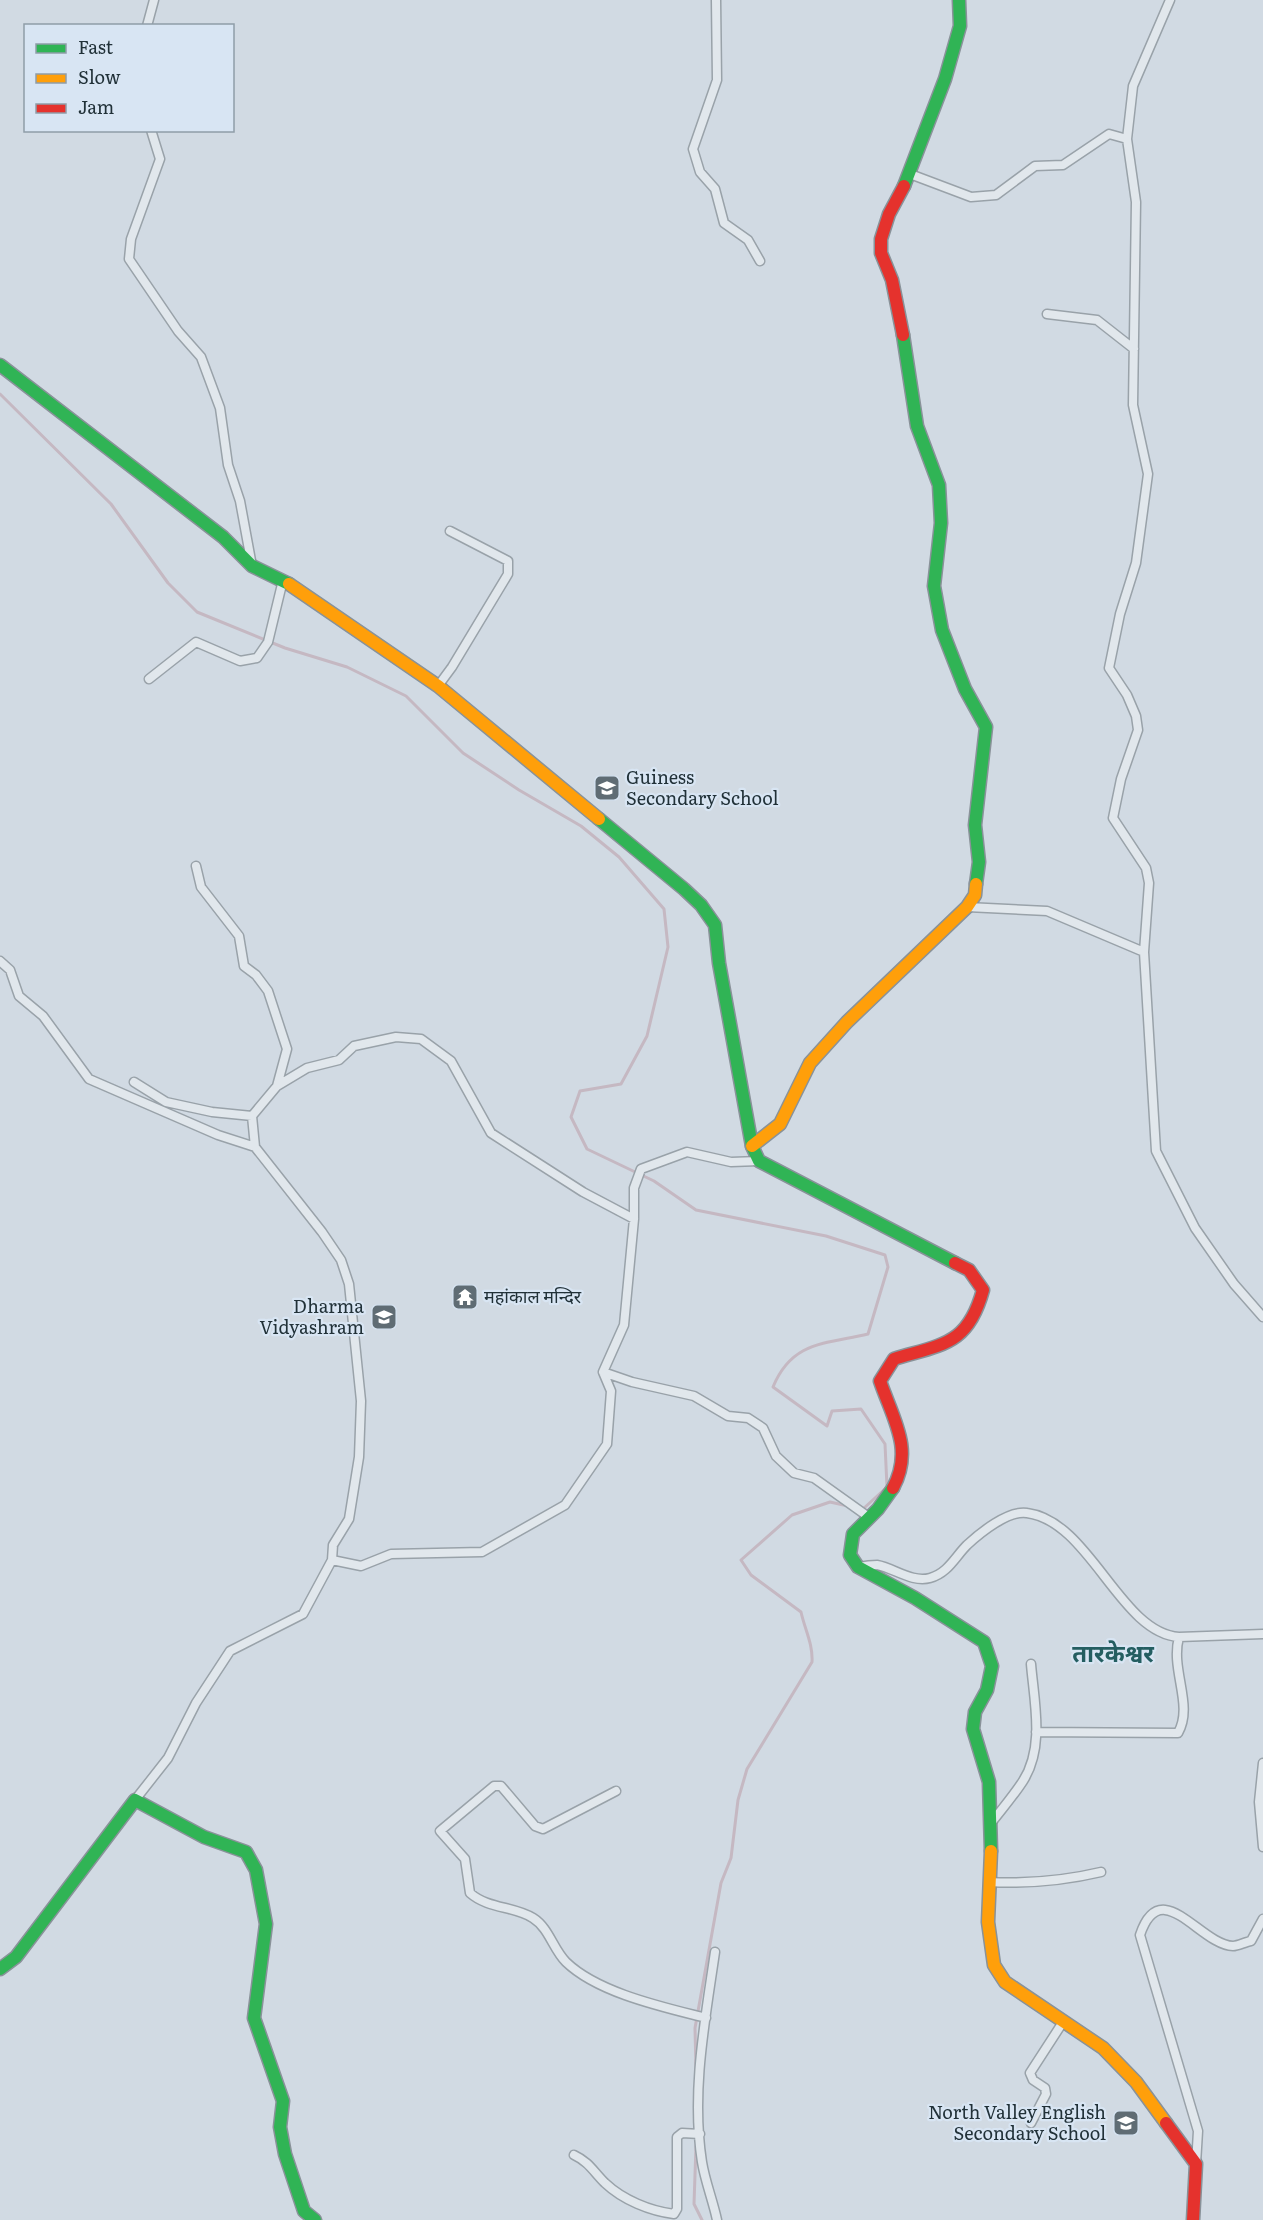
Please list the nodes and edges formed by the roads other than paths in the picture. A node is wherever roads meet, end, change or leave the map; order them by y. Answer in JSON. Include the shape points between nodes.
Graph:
{"nodes":[{"id":1,"x":154,"y":0,"type":"edge"},
{"id":2,"x":716,"y":0,"type":"edge"},
{"id":3,"x":959,"y":0,"type":"edge"},
{"id":4,"x":1170,"y":0,"type":"edge"},
{"id":5,"x":148,"y":24,"type":"edge"},
{"id":6,"x":152,"y":132,"type":"edge"},
{"id":7,"x":1127,"y":139,"type":"junction"},
{"id":8,"x":910,"y":174,"type":"junction"},
{"id":9,"x":760,"y":261,"type":"dead end"},
{"id":10,"x":1047,"y":314,"type":"dead end"},
{"id":11,"x":1134,"y":349,"type":"junction"},
{"id":12,"x":0,"y":365,"type":"edge"},
{"id":13,"x":450,"y":531,"type":"dead end"},
{"id":14,"x":252,"y":566,"type":"junction"},
{"id":15,"x":284,"y":580,"type":"junction"},
{"id":16,"x":149,"y":680,"type":"dead end"},
{"id":17,"x":438,"y":686,"type":"junction"},
{"id":18,"x":196,"y":866,"type":"dead end"},
{"id":19,"x":967,"y":907,"type":"junction"},
{"id":20,"x":1144,"y":951,"type":"junction"},
{"id":21,"x":0,"y":961,"type":"edge"},
{"id":22,"x":134,"y":1082,"type":"dead end"},
{"id":23,"x":277,"y":1086,"type":"junction"},
{"id":24,"x":252,"y":1116,"type":"junction"},
{"id":25,"x":752,"y":1146,"type":"junction"},
{"id":26,"x":255,"y":1148,"type":"junction"},
{"id":27,"x":759,"y":1161,"type":"junction"},
{"id":28,"x":634,"y":1219,"type":"junction"},
{"id":29,"x":1263,"y":1317,"type":"edge"},
{"id":30,"x":603,"y":1372,"type":"junction"},
{"id":31,"x":866,"y":1516,"type":"junction"},
{"id":32,"x":332,"y":1560,"type":"junction"},
{"id":33,"x":858,"y":1567,"type":"junction"},
{"id":34,"x":1263,"y":1634,"type":"edge"},
{"id":35,"x":1179,"y":1637,"type":"junction"},
{"id":36,"x":1031,"y":1664,"type":"dead end"},
{"id":37,"x":1036,"y":1732,"type":"junction"},
{"id":38,"x":1263,"y":1763,"type":"edge"},
{"id":39,"x":615,"y":1791,"type":"dead end"},
{"id":40,"x":135,"y":1800,"type":"junction"},
{"id":41,"x":992,"y":1823,"type":"junction"},
{"id":42,"x":1263,"y":1847,"type":"edge"},
{"id":43,"x":1101,"y":1872,"type":"dead end"},
{"id":44,"x":989,"y":1882,"type":"junction"},
{"id":45,"x":1263,"y":1919,"type":"edge"},
{"id":46,"x":715,"y":1952,"type":"dead end"},
{"id":47,"x":0,"y":1969,"type":"edge"},
{"id":48,"x":706,"y":2018,"type":"junction"},
{"id":49,"x":1063,"y":2022,"type":"junction"},
{"id":50,"x":1031,"y":2123,"type":"dead end"},
{"id":51,"x":700,"y":2134,"type":"junction"},
{"id":52,"x":574,"y":2155,"type":"dead end"},
{"id":53,"x":1196,"y":2164,"type":"junction"},
{"id":54,"x":315,"y":2220,"type":"edge"},
{"id":55,"x":717,"y":2220,"type":"edge"},
{"id":56,"x":1193,"y":2220,"type":"edge"}],
"edges":[{"from":1,"to":5,"type":"street"},
{"from":2,"to":9,"type":"street","via":[[717,80],[693,149],[700,172],[716,189],[724,223],[748,240]]},
{"from":3,"to":8,"type":"street","via":[[960,26]]},
{"from":4,"to":7,"type":"street","via":[[1133,86]]},
{"from":6,"to":14,"type":"street","via":[[160,159],[132,239],[129,259],[178,331],[201,357],[220,408],[228,465],[240,501]]},
{"from":7,"to":8,"type":"street","via":[[1109,134],[1063,165],[1035,166],[996,195],[971,197]]},
{"from":7,"to":11,"type":"street","via":[[1136,202]]},
{"from":8,"to":19,"type":"street","via":[[889,214],[881,253],[899,309],[917,426],[939,485],[941,523],[934,586],[942,630],[965,688],[986,727],[975,825],[979,862],[975,895]]},
{"from":10,"to":11,"type":"street","via":[[1097,320]]},
{"from":11,"to":20,"type":"street","via":[[1133,405],[1148,474],[1136,563],[1109,668],[1127,695],[1138,730],[1113,818],[1146,868],[1149,883]]},
{"from":12,"to":14,"type":"street","via":[[157,484],[223,537]]},
{"from":13,"to":17,"type":"street","via":[[508,561],[508,574]]},
{"from":14,"to":15,"type":"street"},
{"from":15,"to":16,"type":"street","via":[[268,642],[257,658],[240,661],[196,642]]},
{"from":15,"to":17,"type":"street"},
{"from":17,"to":25,"type":"street","via":[[684,889],[715,925]]},
{"from":18,"to":23,"type":"street","via":[[201,887],[239,936],[244,966],[268,991],[286,1049]]},
{"from":19,"to":20,"type":"street","via":[[1047,911]]},
{"from":19,"to":25,"type":"street","via":[[847,1022],[810,1064],[780,1124]]},
{"from":20,"to":29,"type":"street","via":[[1156,1151],[1195,1228],[1234,1284]]},
{"from":21,"to":26,"type":"street","via":[[10,970],[19,996],[43,1016],[89,1079]]},
{"from":22,"to":24,"type":"street","via":[[166,1102]]},
{"from":23,"to":24,"type":"street"},
{"from":23,"to":28,"type":"street","via":[[307,1068],[339,1060],[354,1046],[396,1037],[421,1040],[451,1061],[491,1134]]},
{"from":24,"to":26,"type":"street"},
{"from":25,"to":27,"type":"street"},
{"from":26,"to":32,"type":"street","via":[[322,1232],[341,1260],[349,1284],[361,1401],[359,1457],[349,1519],[333,1545]]},
{"from":27,"to":28,"type":"street","via":[[731,1162],[687,1152],[641,1169],[634,1188]]},
{"from":27,"to":31,"type":"street","via":[[969,1270],[983,1290],[976,1316],[951,1342],[894,1359],[880,1381],[904,1455],[897,1483]]},
{"from":28,"to":30,"type":"street","via":[[624,1325]]},
{"from":30,"to":31,"type":"street","via":[[694,1396],[728,1416],[748,1418],[763,1428],[776,1456],[794,1473],[814,1478]]},
{"from":30,"to":32,"type":"street","via":[[611,1391],[607,1444],[564,1505],[482,1552],[391,1554],[361,1566]]},
{"from":31,"to":33,"type":"street","via":[[853,1534],[850,1555]]},
{"from":32,"to":40,"type":"street","via":[[303,1614],[230,1651],[196,1703],[168,1758]]},
{"from":33,"to":35,"type":"street","via":[[876,1565],[927,1579],[940,1574],[967,1546],[1006,1519],[1023,1512],[1045,1516],[1063,1528],[1148,1623]]},
{"from":33,"to":41,"type":"street","via":[[984,1642],[992,1666],[972,1729],[989,1782]]},
{"from":34,"to":35,"type":"street"},
{"from":35,"to":37,"type":"street","via":[[1174,1653],[1184,1701],[1183,1725],[1178,1733]]},
{"from":36,"to":37,"type":"street"},
{"from":37,"to":41,"type":"street","via":[[1033,1758],[1025,1779]]},
{"from":38,"to":42,"type":"street","via":[[1259,1802]]},
{"from":39,"to":48,"type":"street","via":[[543,1829],[535,1826],[501,1786],[494,1786],[440,1831],[465,1859],[470,1893],[495,1907],[534,1919],[566,1962],[597,1983]]},
{"from":40,"to":47,"type":"street","via":[[16,1957]]},
{"from":40,"to":54,"type":"street","via":[[204,1838],[246,1852],[256,1870],[266,1924],[254,2018],[283,2101],[280,2127],[287,2164],[304,2211]]},
{"from":41,"to":44,"type":"street"},
{"from":43,"to":44,"type":"street","via":[[1033,1884]]},
{"from":44,"to":49,"type":"street","via":[[988,1922],[994,1965],[1005,1982]]},
{"from":45,"to":53,"type":"street","via":[[1251,1941],[1233,1946],[1219,1942],[1170,1910],[1156,1911],[1144,1922],[1140,1935],[1198,2131]]},
{"from":46,"to":48,"type":"street"},
{"from":48,"to":51,"type":"street","via":[[700,2052]]},
{"from":49,"to":50,"type":"street","via":[[1030,2073],[1046,2094]]},
{"from":49,"to":53,"type":"street","via":[[1103,2049],[1136,2082]]},
{"from":51,"to":52,"type":"street","via":[[681,2133],[677,2137],[674,2214],[653,2211],[607,2185],[589,2162]]},
{"from":51,"to":55,"type":"street"},
{"from":53,"to":56,"type":"street"}]}
